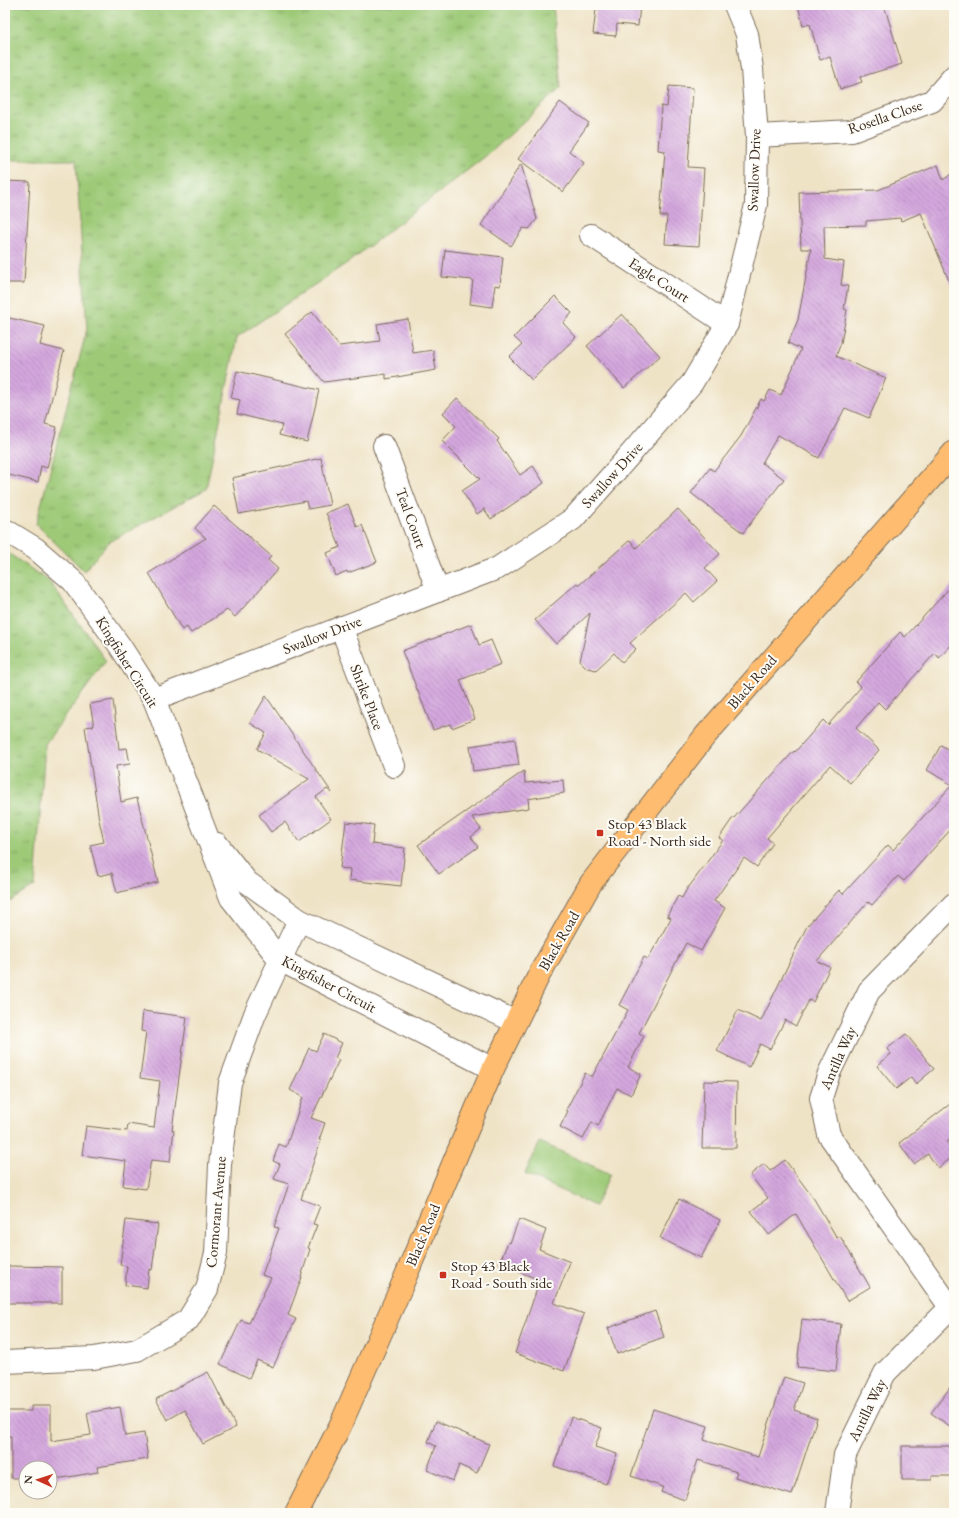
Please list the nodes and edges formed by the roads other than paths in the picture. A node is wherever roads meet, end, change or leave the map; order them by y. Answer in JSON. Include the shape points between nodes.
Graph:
{"nodes":[{"id":1,"x":735,"y":5,"type":"edge"},
{"id":2,"x":954,"y":76,"type":"edge"},
{"id":3,"x":757,"y":136,"type":"junction"},
{"id":4,"x":591,"y":235,"type":"dead end"},
{"id":5,"x":727,"y":324,"type":"junction"},
{"id":6,"x":384,"y":446,"type":"dead end"},
{"id":7,"x":954,"y":452,"type":"edge"},
{"id":8,"x":5,"y":530,"type":"edge"},
{"id":9,"x":438,"y":591,"type":"junction"},
{"id":10,"x":341,"y":627,"type":"junction"},
{"id":11,"x":154,"y":699,"type":"junction"},
{"id":12,"x":394,"y":766,"type":"dead end"},
{"id":13,"x":204,"y":828,"type":"junction"},
{"id":14,"x":954,"y":904,"type":"edge"},
{"id":15,"x":300,"y":920,"type":"junction"},
{"id":16,"x":280,"y":960,"type":"junction"},
{"id":17,"x":516,"y":1022,"type":"junction"},
{"id":18,"x":493,"y":1069,"type":"junction"},
{"id":19,"x":952,"y":1305,"type":"edge"},
{"id":20,"x":5,"y":1362,"type":"edge"},
{"id":21,"x":296,"y":1513,"type":"edge"},
{"id":22,"x":837,"y":1513,"type":"edge"}],
"edges":[{"from":1,"to":3,"type":"street","name":"Swallow Drive","via":[[747,34]]},
{"from":2,"to":3,"type":"street","name":"Rosella Close","via":[[932,101],[852,131]]},
{"from":3,"to":5,"type":"street","name":"Swallow Drive","via":[[756,205]]},
{"from":4,"to":5,"type":"street","name":"Eagle Court"},
{"from":5,"to":9,"type":"street","name":"Swallow Drive","via":[[692,383],[573,519],[498,568]]},
{"from":6,"to":9,"type":"street","name":"Teal Court"},
{"from":7,"to":17,"type":"main road","name":"Black Road","via":[[705,736],[591,883],[539,975]]},
{"from":8,"to":11,"type":"street","name":"Kingfisher Circuit","via":[[36,549],[73,581]]},
{"from":9,"to":10,"type":"street","name":"Swallow Drive"},
{"from":10,"to":11,"type":"street","name":"Swallow Drive"},
{"from":10,"to":12,"type":"street","name":"Shrike Place"},
{"from":11,"to":13,"type":"street","name":"Kingfisher Circuit"},
{"from":13,"to":15,"type":"street","name":"Kingfisher Circuit","via":[[247,882]]},
{"from":13,"to":16,"type":"street","name":"Kingfisher Circuit","via":[[231,898]]},
{"from":14,"to":19,"type":"street","name":"Antilla Way","via":[[869,991],[829,1073],[821,1098],[829,1134]]},
{"from":15,"to":16,"type":"street","name":"Cormorant Avenue"},
{"from":15,"to":17,"type":"street","name":"Kingfisher Circuit"},
{"from":16,"to":18,"type":"street","name":"Kingfisher Circuit"},
{"from":16,"to":20,"type":"street","name":"Cormorant Avenue","via":[[255,1014],[230,1083],[220,1165],[216,1253],[207,1289],[188,1320],[137,1350],[94,1358]]},
{"from":17,"to":18,"type":"main road","name":"Black Road"},
{"from":18,"to":21,"type":"main road","name":"Black Road","via":[[344,1417]]},
{"from":19,"to":22,"type":"street","name":"Antilla Way","via":[[885,1373],[845,1455]]}]}
